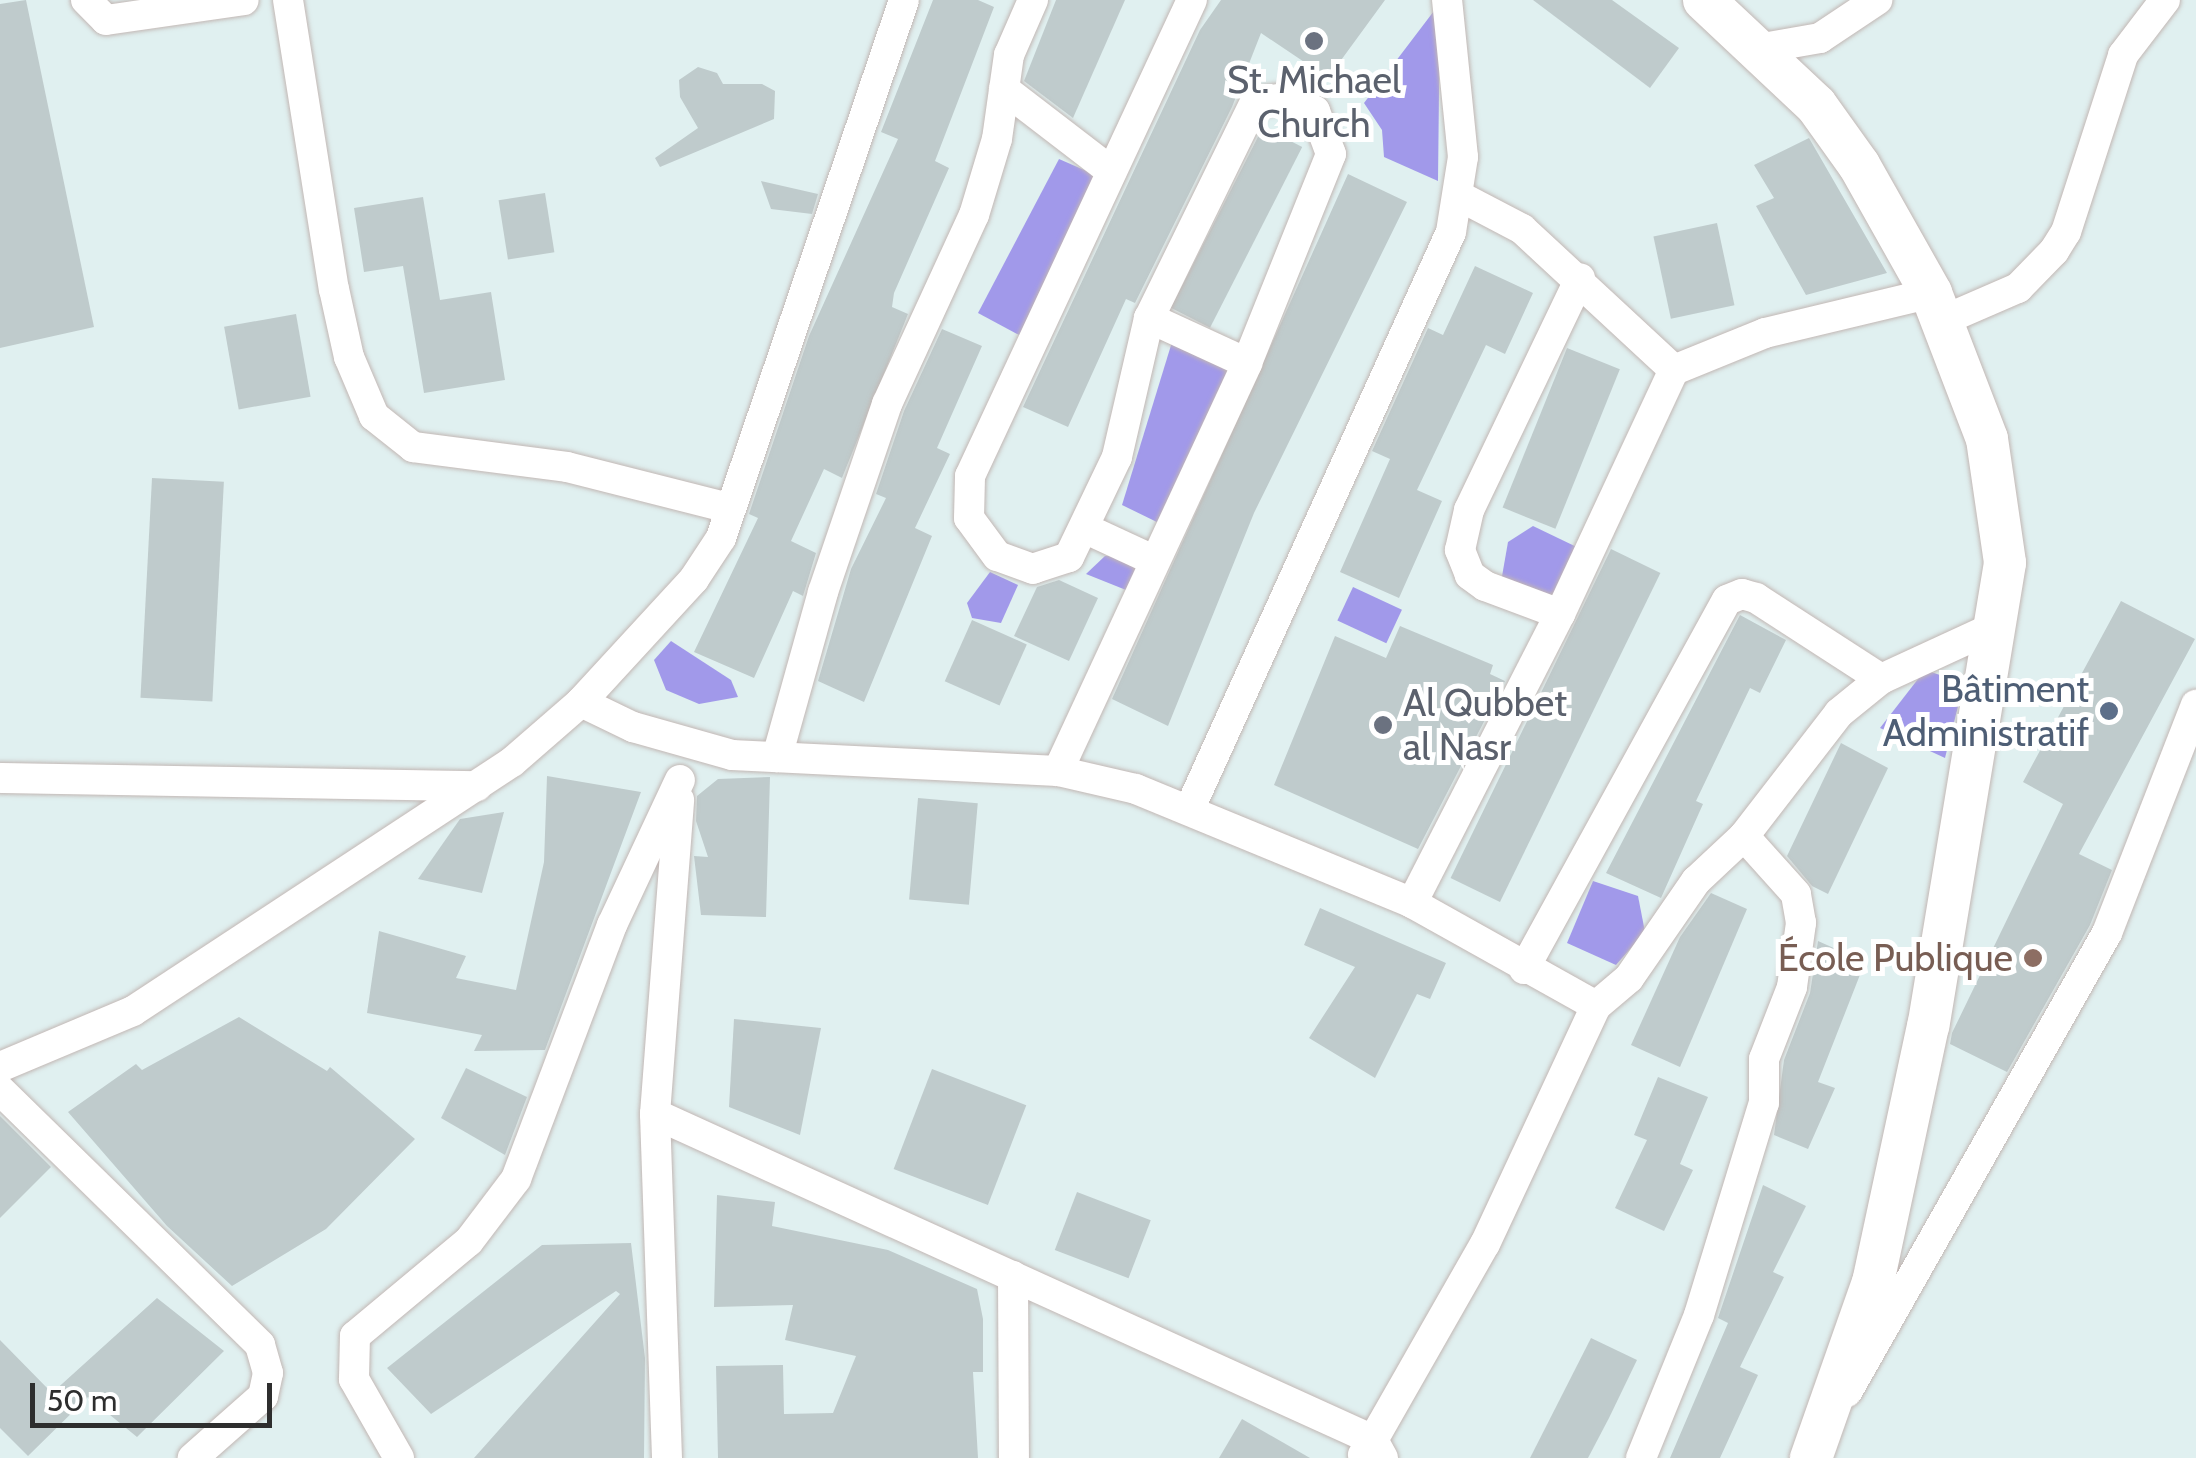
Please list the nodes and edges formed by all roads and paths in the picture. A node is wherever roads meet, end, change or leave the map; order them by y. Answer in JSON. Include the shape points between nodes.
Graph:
{"nodes":[{"id":1,"x":86,"y":0,"type":"edge"},
{"id":2,"x":244,"y":0,"type":"edge"},
{"id":3,"x":288,"y":0,"type":"edge"},
{"id":4,"x":904,"y":0,"type":"edge"},
{"id":5,"x":1033,"y":0,"type":"edge"},
{"id":6,"x":1192,"y":0,"type":"edge"},
{"id":7,"x":1447,"y":0,"type":"edge"},
{"id":8,"x":1704,"y":0,"type":"edge"},
{"id":9,"x":1878,"y":0,"type":"edge"},
{"id":10,"x":2165,"y":0,"type":"edge"},
{"id":11,"x":1762,"y":48,"type":"junction"},
{"id":12,"x":1004,"y":89,"type":"junction"},
{"id":13,"x":1111,"y":171,"type":"junction"},
{"id":14,"x":1459,"y":196,"type":"junction"},
{"id":15,"x":1580,"y":278,"type":"junction"},
{"id":16,"x":1937,"y":306,"type":"junction"},
{"id":17,"x":1149,"y":318,"type":"junction"},
{"id":18,"x":1247,"y":362,"type":"junction"},
{"id":19,"x":1674,"y":370,"type":"junction"},
{"id":20,"x":729,"y":508,"type":"junction"},
{"id":21,"x":1084,"y":528,"type":"junction"},
{"id":22,"x":1152,"y":559,"type":"junction"},
{"id":23,"x":1560,"y":614,"type":"junction"},
{"id":24,"x":1994,"y":627,"type":"junction"},
{"id":25,"x":1881,"y":680,"type":"junction"},
{"id":26,"x":580,"y":702,"type":"junction"},
{"id":27,"x":2196,"y":705,"type":"edge"},
{"id":28,"x":682,"y":742,"type":"junction"},
{"id":29,"x":777,"y":757,"type":"junction"},
{"id":30,"x":1058,"y":771,"type":"junction"},
{"id":31,"x":0,"y":778,"type":"edge"},
{"id":32,"x":680,"y":780,"type":"junction"},
{"id":33,"x":478,"y":786,"type":"junction"},
{"id":34,"x":1191,"y":806,"type":"junction"},
{"id":35,"x":1744,"y":836,"type":"junction"},
{"id":36,"x":1412,"y":903,"type":"junction"},
{"id":37,"x":1524,"y":969,"type":"junction"},
{"id":38,"x":1596,"y":1006,"type":"junction"},
{"id":39,"x":0,"y":1067,"type":"edge"},
{"id":40,"x":0,"y":1090,"type":"edge"},
{"id":41,"x":655,"y":1114,"type":"junction"},
{"id":42,"x":1013,"y":1276,"type":"junction"},
{"id":43,"x":1815,"y":1448,"type":"edge"},
{"id":44,"x":1372,"y":1452,"type":"edge"},
{"id":45,"x":194,"y":1458,"type":"edge"},
{"id":46,"x":399,"y":1458,"type":"edge"},
{"id":47,"x":667,"y":1458,"type":"edge"},
{"id":48,"x":1014,"y":1458,"type":"edge"},
{"id":49,"x":1641,"y":1458,"type":"edge"}],
"edges":[{"from":1,"to":2,"type":"street","via":[[106,20]]},
{"from":3,"to":20,"type":"street","via":[[334,289],[349,357],[374,416],[413,447],[601,474]]},
{"from":4,"to":20,"type":"street"},
{"from":5,"to":12,"type":"street","via":[[1009,54]]},
{"from":6,"to":13,"type":"street"},
{"from":7,"to":14,"type":"street","via":[[1462,117]]},
{"from":8,"to":11,"type":"main road"},
{"from":9,"to":11,"type":"street","via":[[1820,38]]},
{"from":10,"to":16,"type":"street","via":[[2123,56],[2054,251],[2018,288]]},
{"from":11,"to":16,"type":"main road","via":[[1816,104],[1859,166]]},
{"from":12,"to":13,"type":"street"},
{"from":12,"to":29,"type":"street","via":[[974,215],[887,404],[823,592]]},
{"from":13,"to":21,"type":"street","via":[[983,444],[968,496],[977,530],[1014,566],[1058,565]]},
{"from":14,"to":15,"type":"street","via":[[1522,229]]},
{"from":14,"to":34,"type":"street","via":[[1439,266]]},
{"from":15,"to":19,"type":"street"},
{"from":15,"to":23,"type":"street","via":[[1470,510],[1460,550],[1470,575],[1486,586]]},
{"from":16,"to":19,"type":"street","via":[[1765,332]]},
{"from":16,"to":24,"type":"main road","via":[[1998,481],[2004,563]]},
{"from":17,"to":18,"type":"street"},
{"from":17,"to":18,"type":"street","via":[[1255,102],[1301,102],[1324,126],[1331,154]]},
{"from":17,"to":21,"type":"street","via":[[1117,457]]},
{"from":18,"to":22,"type":"street"},
{"from":19,"to":23,"type":"street"},
{"from":20,"to":26,"type":"street","via":[[711,558]]},
{"from":21,"to":22,"type":"street"},
{"from":22,"to":30,"type":"street"},
{"from":23,"to":36,"type":"street"},
{"from":24,"to":25,"type":"street"},
{"from":24,"to":43,"type":"main road","via":[[1928,1026],[1873,1282]]},
{"from":25,"to":35,"type":"street","via":[[1808,747]]},
{"from":25,"to":37,"type":"street","via":[[1756,598],[1726,600]]},
{"from":26,"to":28,"type":"street"},
{"from":26,"to":33,"type":"street"},
{"from":27,"to":43,"type":"street","via":[[2106,932]]},
{"from":28,"to":29,"type":"street","via":[[732,756]]},
{"from":28,"to":32,"type":"street"},
{"from":29,"to":30,"type":"street"},
{"from":30,"to":34,"type":"street"},
{"from":31,"to":33,"type":"street"},
{"from":32,"to":41,"type":"street"},
{"from":32,"to":46,"type":"street","via":[[612,925],[516,1179],[469,1241],[355,1336],[354,1379]]},
{"from":33,"to":39,"type":"street","via":[[132,1011]]},
{"from":34,"to":36,"type":"street"},
{"from":35,"to":38,"type":"street","via":[[1696,881],[1629,978]]},
{"from":35,"to":49,"type":"street","via":[[1796,894],[1801,923],[1792,987],[1764,1059],[1764,1103],[1699,1315]]},
{"from":36,"to":37,"type":"street"},
{"from":37,"to":38,"type":"street"},
{"from":38,"to":44,"type":"street","via":[[1485,1244]]},
{"from":40,"to":45,"type":"street","via":[[260,1345],[268,1372],[263,1396]]},
{"from":41,"to":42,"type":"street"},
{"from":41,"to":47,"type":"street"},
{"from":42,"to":44,"type":"street"},
{"from":42,"to":48,"type":"street"}]}
